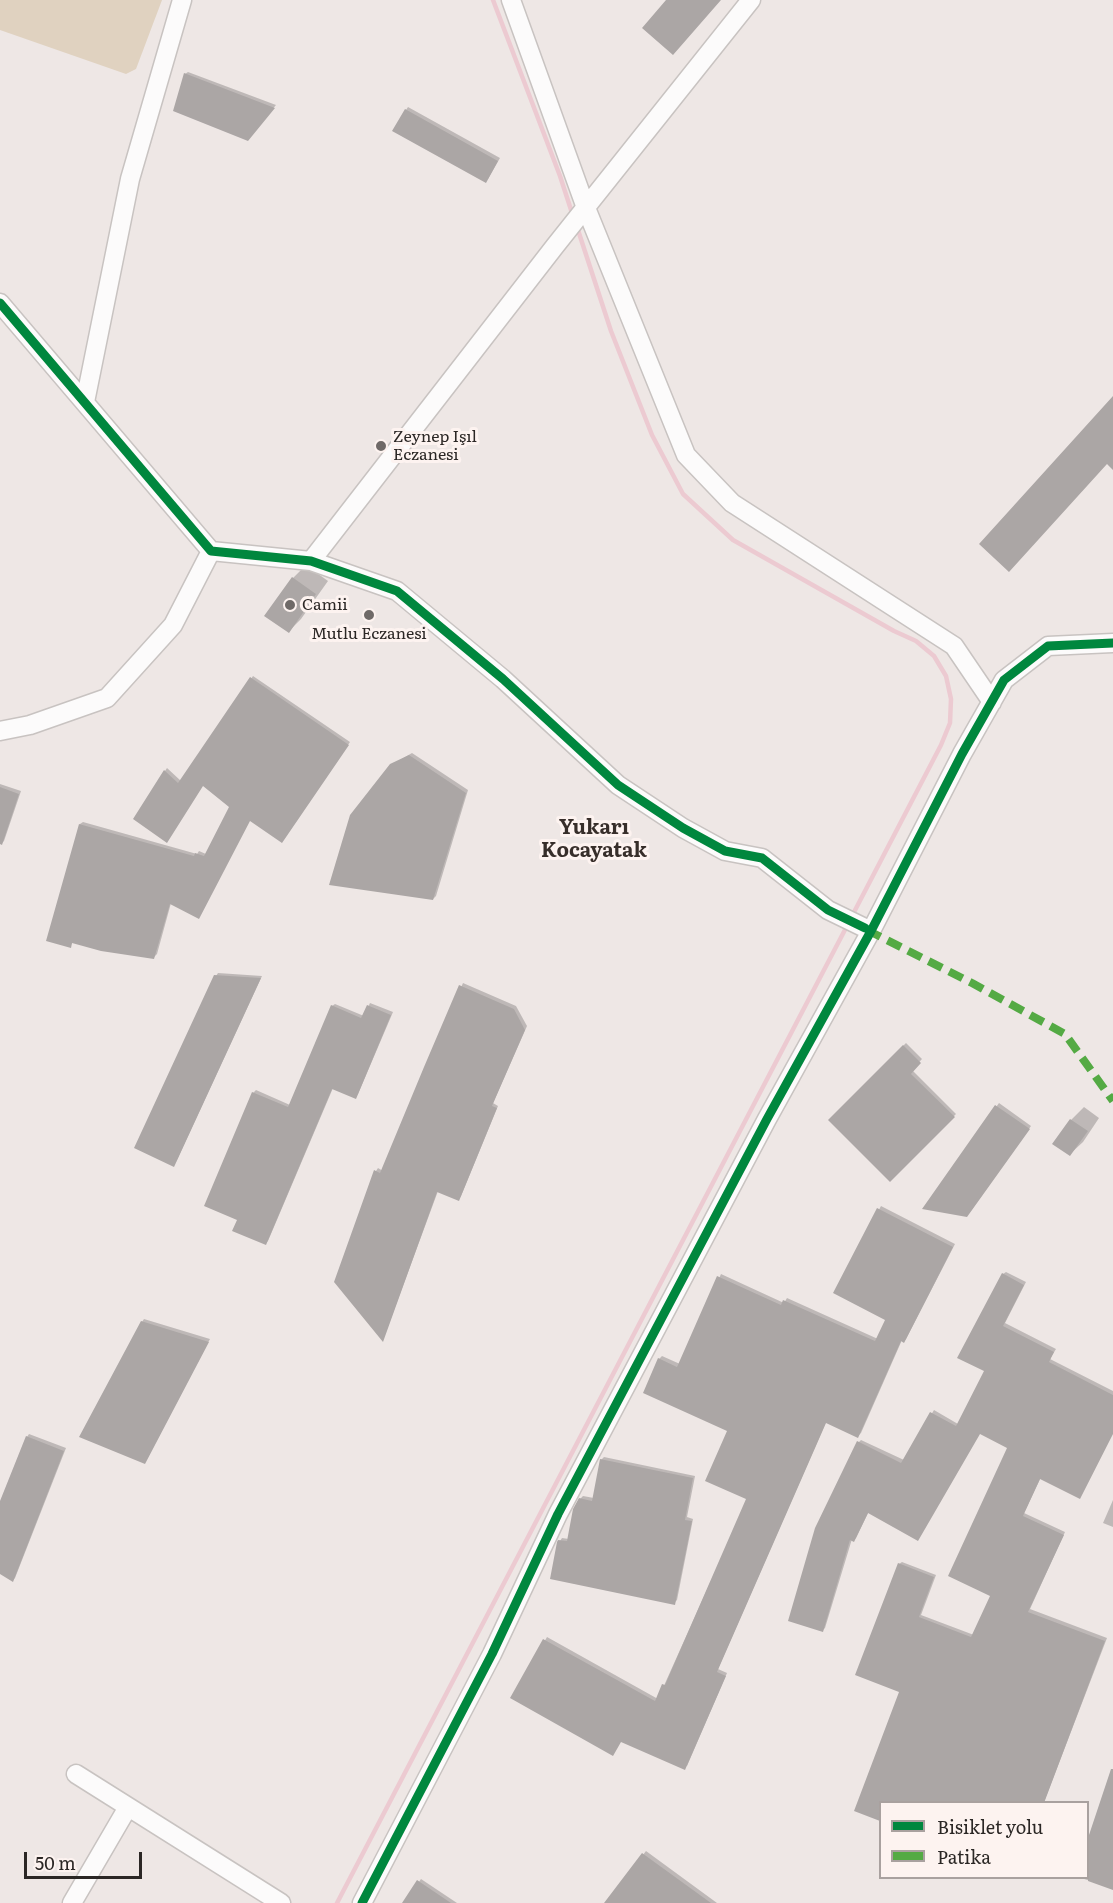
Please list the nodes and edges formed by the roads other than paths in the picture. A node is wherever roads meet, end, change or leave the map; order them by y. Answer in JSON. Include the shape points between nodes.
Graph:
{"nodes":[{"id":1,"x":182,"y":0,"type":"edge"},
{"id":2,"x":511,"y":0,"type":"edge"},
{"id":3,"x":751,"y":0,"type":"edge"},
{"id":4,"x":586,"y":208,"type":"junction"},
{"id":5,"x":0,"y":303,"type":"edge"},
{"id":6,"x":85,"y":402,"type":"junction"},
{"id":7,"x":211,"y":551,"type":"junction"},
{"id":8,"x":311,"y":561,"type":"junction"},
{"id":9,"x":1113,"y":643,"type":"edge"},
{"id":10,"x":992,"y":702,"type":"junction"},
{"id":11,"x":0,"y":731,"type":"edge"},
{"id":12,"x":865,"y":928,"type":"dead end"},
{"id":13,"x":76,"y":1774,"type":"dead end"},
{"id":14,"x":128,"y":1807,"type":"junction"},
{"id":15,"x":72,"y":1903,"type":"edge"},
{"id":16,"x":281,"y":1903,"type":"edge"},
{"id":17,"x":362,"y":1903,"type":"edge"}],
"edges":[{"from":1,"to":6,"type":"street","via":[[130,178]]},
{"from":2,"to":4,"type":"street"},
{"from":3,"to":4,"type":"street"},
{"from":4,"to":8,"type":"street"},
{"from":4,"to":10,"type":"street","via":[[686,455],[732,503],[954,646]]},
{"from":5,"to":6,"type":"street"},
{"from":6,"to":7,"type":"street"},
{"from":7,"to":8,"type":"street"},
{"from":7,"to":11,"type":"street","via":[[173,625],[107,698],[30,725]]},
{"from":8,"to":12,"type":"street","via":[[397,591],[503,679],[618,785],[725,851],[762,858],[828,910]]},
{"from":9,"to":10,"type":"street","via":[[1048,646],[1004,680]]},
{"from":10,"to":17,"type":"street","via":[[558,1514],[492,1654]]},
{"from":13,"to":14,"type":"street"},
{"from":14,"to":15,"type":"street"},
{"from":14,"to":16,"type":"street"}]}
